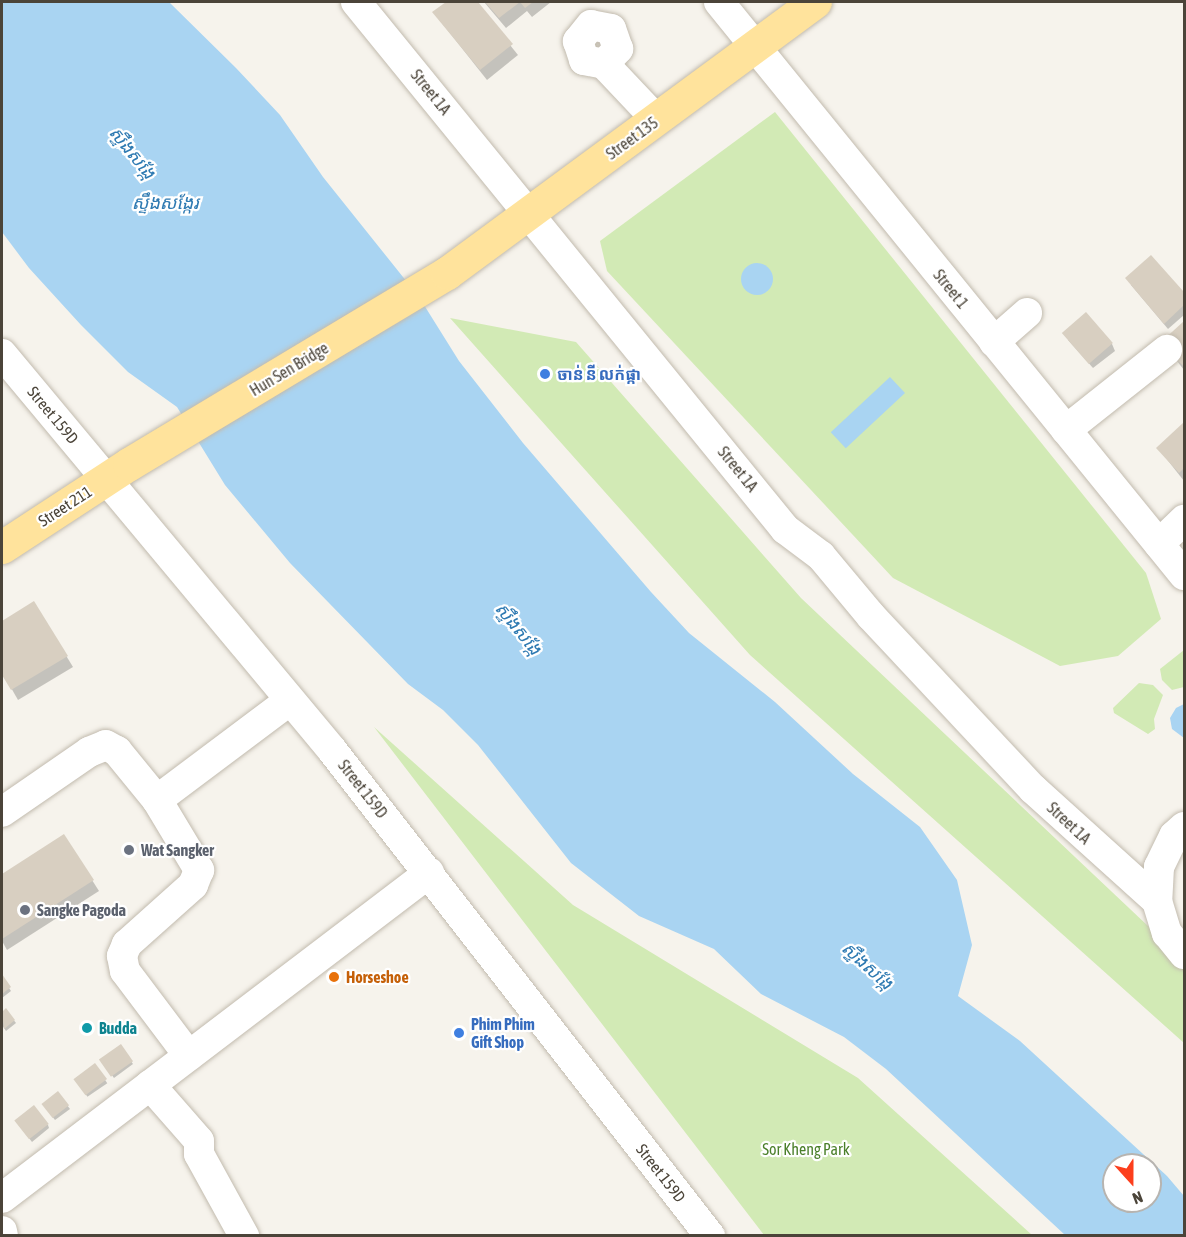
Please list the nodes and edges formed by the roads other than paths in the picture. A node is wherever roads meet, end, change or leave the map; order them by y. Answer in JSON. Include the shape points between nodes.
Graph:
{"nodes":[{"id":1,"x":356,"y":2,"type":"edge"},
{"id":2,"x":719,"y":2,"type":"edge"},
{"id":3,"x":815,"y":2,"type":"edge"},
{"id":4,"x":756,"y":48,"type":"junction"},
{"id":5,"x":604,"y":64,"type":"dead end"},
{"id":6,"x":657,"y":120,"type":"junction"},
{"id":7,"x":529,"y":212,"type":"junction"},
{"id":8,"x":447,"y":273,"type":"joint"},
{"id":9,"x":1028,"y":313,"type":"dead end"},
{"id":10,"x":994,"y":342,"type":"junction"},
{"id":11,"x":1167,"y":350,"type":"dead end"},
{"id":12,"x":2,"y":354,"type":"edge"},
{"id":13,"x":1066,"y":430,"type":"junction"},
{"id":14,"x":118,"y":472,"type":"junction"},
{"id":15,"x":1185,"y":520,"type":"edge"},
{"id":16,"x":1159,"y":544,"type":"junction"},
{"id":17,"x":2,"y":548,"type":"edge"},
{"id":18,"x":1185,"y":575,"type":"edge"},
{"id":19,"x":289,"y":701,"type":"junction"},
{"id":20,"x":157,"y":800,"type":"junction"},
{"id":21,"x":2,"y":812,"type":"edge"},
{"id":22,"x":1185,"y":826,"type":"edge"},
{"id":23,"x":429,"y":873,"type":"junction"},
{"id":24,"x":1157,"y":901,"type":"junction"},
{"id":25,"x":1185,"y":954,"type":"edge"},
{"id":26,"x":189,"y":1056,"type":"junction"},
{"id":27,"x":150,"y":1085,"type":"junction"},
{"id":28,"x":2,"y":1198,"type":"edge"},
{"id":29,"x":2,"y":1231,"type":"edge"},
{"id":30,"x":3,"y":1236,"type":"edge"},
{"id":31,"x":244,"y":1236,"type":"edge"},
{"id":32,"x":710,"y":1236,"type":"edge"}],
"edges":[{"from":1,"to":7,"type":"street","name":"Street 1A"},
{"from":2,"to":4,"type":"street","name":"Street 1"},
{"from":3,"to":4,"type":"main road","name":"Street 135"},
{"from":4,"to":6,"type":"main road","name":"Street 135"},
{"from":4,"to":10,"type":"street","name":"Street 1"},
{"from":5,"to":6,"type":"street"},
{"from":6,"to":7,"type":"main road","name":"Street 135"},
{"from":7,"to":8,"type":"main road","name":"Street 135"},
{"from":7,"to":24,"type":"street","name":"Street 1A","via":[[786,529],[821,556],[871,616],[1033,789]]},
{"from":8,"to":14,"type":"main road","name":"Hun Sen Bridge"},
{"from":9,"to":10,"type":"street"},
{"from":10,"to":13,"type":"street","name":"Street 1"},
{"from":11,"to":13,"type":"street"},
{"from":12,"to":14,"type":"street","name":"Street 159D"},
{"from":13,"to":16,"type":"street","name":"Street 1"},
{"from":14,"to":17,"type":"main road","name":"Street 211"},
{"from":14,"to":19,"type":"street","name":"Street 159D"},
{"from":15,"to":16,"type":"street"},
{"from":16,"to":18,"type":"street","name":"Street 1"},
{"from":19,"to":20,"type":"street"},
{"from":19,"to":23,"type":"street","name":"Street 159D"},
{"from":20,"to":21,"type":"street","via":[[117,751],[106,745],[89,752]]},
{"from":20,"to":26,"type":"street","via":[[199,870],[193,885],[127,944],[122,956],[125,972]]},
{"from":22,"to":24,"type":"street","via":[[1174,836],[1160,867]]},
{"from":23,"to":26,"type":"street"},
{"from":23,"to":32,"type":"street","name":"Street 159D"},
{"from":24,"to":25,"type":"street","via":[[1167,933]]},
{"from":26,"to":27,"type":"street"},
{"from":27,"to":28,"type":"street"},
{"from":27,"to":31,"type":"street","via":[[199,1141],[199,1154]]},
{"from":29,"to":30,"type":"street"}]}
